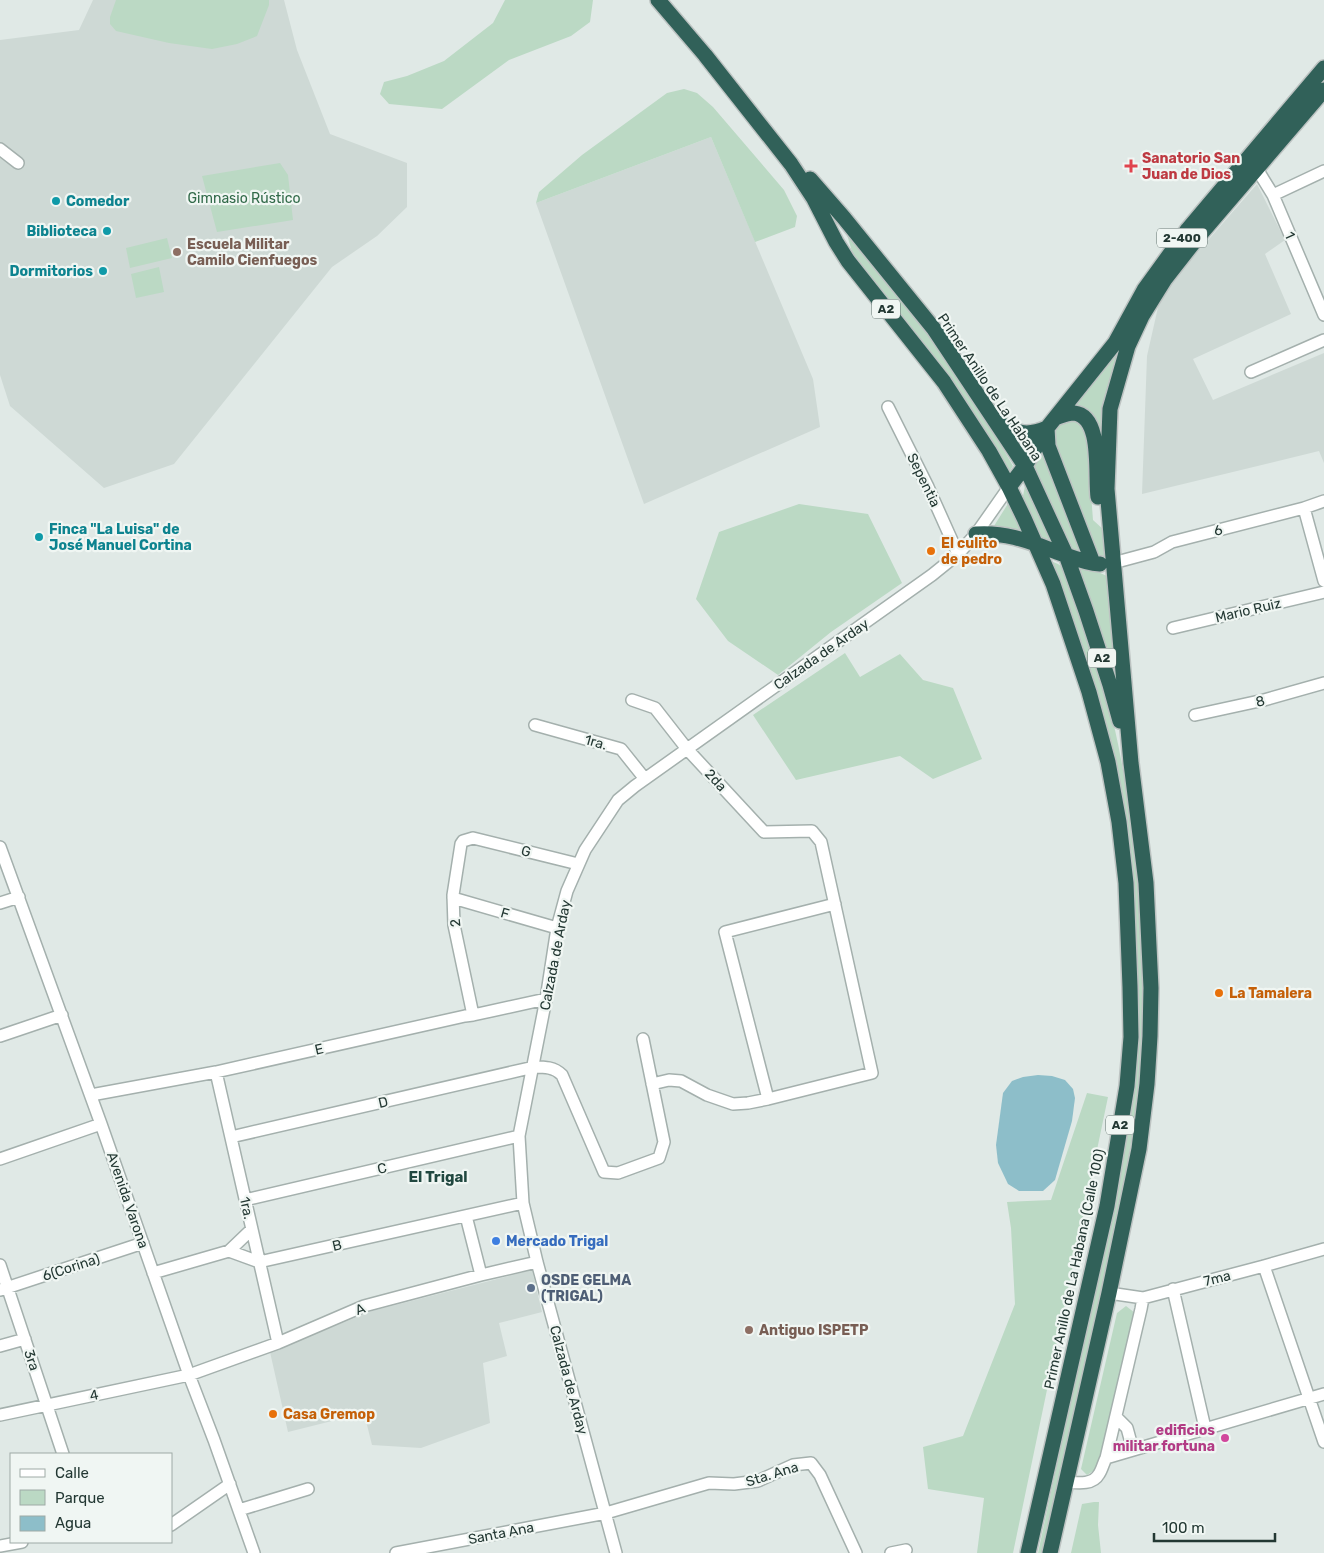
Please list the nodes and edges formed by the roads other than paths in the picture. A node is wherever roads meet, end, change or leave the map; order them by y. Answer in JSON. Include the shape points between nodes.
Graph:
{"nodes":[{"id":1,"x":658,"y":0,"type":"edge"},
{"id":2,"x":1324,"y":68,"type":"edge"},
{"id":3,"x":1324,"y":90,"type":"edge"},
{"id":4,"x":765,"y":130,"type":"junction"},
{"id":5,"x":0,"y":149,"type":"edge"},
{"id":6,"x":18,"y":163,"type":"dead end"},
{"id":7,"x":1251,"y":165,"type":"junction"},
{"id":8,"x":1324,"y":171,"type":"edge"},
{"id":9,"x":1273,"y":195,"type":"junction"},
{"id":10,"x":844,"y":218,"type":"junction"},
{"id":11,"x":826,"y":222,"type":"junction"},
{"id":12,"x":1324,"y":315,"type":"edge"},
{"id":13,"x":1324,"y":340,"type":"edge"},
{"id":14,"x":1252,"y":372,"type":"dead end"},
{"id":15,"x":888,"y":407,"type":"dead end"},
{"id":16,"x":994,"y":420,"type":"junction"},
{"id":17,"x":1051,"y":423,"type":"junction"},
{"id":18,"x":1025,"y":466,"type":"junction"},
{"id":19,"x":1009,"y":487,"type":"junction"},
{"id":20,"x":1324,"y":501,"type":"edge"},
{"id":21,"x":1304,"y":508,"type":"junction"},
{"id":22,"x":1024,"y":518,"type":"junction"},
{"id":23,"x":1110,"y":528,"type":"junction"},
{"id":24,"x":976,"y":534,"type":"junction"},
{"id":25,"x":1036,"y":544,"type":"junction"},
{"id":26,"x":958,"y":554,"type":"junction"},
{"id":27,"x":1066,"y":555,"type":"junction"},
{"id":28,"x":1113,"y":563,"type":"junction"},
{"id":29,"x":1093,"y":564,"type":"junction"},
{"id":30,"x":1324,"y":581,"type":"edge"},
{"id":31,"x":1324,"y":592,"type":"edge"},
{"id":32,"x":1173,"y":628,"type":"dead end"},
{"id":33,"x":1324,"y":683,"type":"edge"},
{"id":34,"x":632,"y":700,"type":"dead end"},
{"id":35,"x":1195,"y":715,"type":"dead end"},
{"id":36,"x":535,"y":725,"type":"dead end"},
{"id":37,"x":687,"y":749,"type":"junction"},
{"id":38,"x":1131,"y":763,"type":"junction"},
{"id":39,"x":645,"y":779,"type":"junction"},
{"id":40,"x":473,"y":838,"type":"joint"},
{"id":41,"x":0,"y":846,"type":"edge"},
{"id":42,"x":578,"y":864,"type":"junction"},
{"id":43,"x":18,"y":897,"type":"junction"},
{"id":44,"x":453,"y":898,"type":"junction"},
{"id":45,"x":0,"y":903,"type":"edge"},
{"id":46,"x":835,"y":904,"type":"junction"},
{"id":47,"x":557,"y":928,"type":"junction"},
{"id":48,"x":546,"y":1000,"type":"junction"},
{"id":49,"x":62,"y":1015,"type":"junction"},
{"id":50,"x":473,"y":1015,"type":"junction"},
{"id":51,"x":0,"y":1036,"type":"edge"},
{"id":52,"x":643,"y":1039,"type":"dead end"},
{"id":53,"x":534,"y":1067,"type":"junction"},
{"id":54,"x":216,"y":1072,"type":"junction"},
{"id":55,"x":652,"y":1084,"type":"junction"},
{"id":56,"x":90,"y":1094,"type":"junction"},
{"id":57,"x":768,"y":1100,"type":"junction"},
{"id":58,"x":102,"y":1124,"type":"junction"},
{"id":59,"x":519,"y":1136,"type":"junction"},
{"id":60,"x":231,"y":1137,"type":"junction"},
{"id":61,"x":0,"y":1159,"type":"edge"},
{"id":62,"x":245,"y":1200,"type":"junction"},
{"id":63,"x":523,"y":1203,"type":"junction"},
{"id":64,"x":466,"y":1216,"type":"junction"},
{"id":65,"x":252,"y":1230,"type":"junction"},
{"id":66,"x":143,"y":1243,"type":"junction"},
{"id":67,"x":1324,"y":1249,"type":"edge"},
{"id":68,"x":229,"y":1251,"type":"junction"},
{"id":69,"x":259,"y":1262,"type":"junction"},
{"id":70,"x":537,"y":1262,"type":"junction"},
{"id":71,"x":0,"y":1265,"type":"edge"},
{"id":72,"x":1264,"y":1266,"type":"junction"},
{"id":73,"x":153,"y":1273,"type":"junction"},
{"id":74,"x":481,"y":1275,"type":"junction"},
{"id":75,"x":4,"y":1289,"type":"edge"},
{"id":76,"x":1173,"y":1289,"type":"junction"},
{"id":77,"x":1109,"y":1293,"type":"junction"},
{"id":78,"x":1143,"y":1298,"type":"junction"},
{"id":79,"x":25,"y":1339,"type":"junction"},
{"id":80,"x":278,"y":1343,"type":"junction"},
{"id":81,"x":0,"y":1346,"type":"edge"},
{"id":82,"x":189,"y":1374,"type":"junction"},
{"id":83,"x":1324,"y":1394,"type":"edge"},
{"id":84,"x":1309,"y":1398,"type":"junction"},
{"id":85,"x":47,"y":1405,"type":"junction"},
{"id":86,"x":0,"y":1415,"type":"edge"},
{"id":87,"x":1116,"y":1417,"type":"junction"},
{"id":88,"x":1205,"y":1428,"type":"junction"},
{"id":89,"x":1324,"y":1442,"type":"edge"},
{"id":90,"x":1133,"y":1450,"type":"junction"},
{"id":91,"x":64,"y":1453,"type":"edge"},
{"id":92,"x":1106,"y":1458,"type":"junction"},
{"id":93,"x":1067,"y":1482,"type":"junction"},
{"id":94,"x":230,"y":1484,"type":"junction"},
{"id":95,"x":308,"y":1489,"type":"dead end"},
{"id":96,"x":239,"y":1510,"type":"junction"},
{"id":97,"x":606,"y":1513,"type":"junction"},
{"id":98,"x":172,"y":1524,"type":"edge"},
{"id":99,"x":16,"y":1543,"type":"edge"},
{"id":100,"x":0,"y":1546,"type":"edge"},
{"id":101,"x":906,"y":1550,"type":"dead end"},
{"id":102,"x":254,"y":1553,"type":"edge"},
{"id":103,"x":396,"y":1553,"type":"edge"},
{"id":104,"x":616,"y":1553,"type":"edge"},
{"id":105,"x":856,"y":1553,"type":"edge"},
{"id":106,"x":891,"y":1553,"type":"edge"},
{"id":107,"x":1028,"y":1553,"type":"edge"},
{"id":108,"x":1050,"y":1553,"type":"edge"}],
"edges":[{"from":1,"to":4,"type":"highway","name":"Primer Anillo de La Habana","number":"A2"},
{"from":2,"to":7,"type":"highway","number":"2-400"},
{"from":3,"to":7,"type":"highway","number":"2-400"},
{"from":4,"to":10,"type":"highway","name":"Primer Anillo de La Habana","number":"A2"},
{"from":4,"to":11,"type":"highway","name":"Primer Anillo de La Habana","number":"A2","via":[[806,185]]},
{"from":5,"to":6,"type":"street"},
{"from":7,"to":9,"type":"street","name":"1"},
{"from":7,"to":17,"type":"highway","number":"2-400","via":[[1188,229],[1144,290],[1115,343]]},
{"from":7,"to":23,"type":"highway","number":"2-400","via":[[1165,279],[1128,346],[1110,409],[1106,489]]},
{"from":8,"to":9,"type":"street"},
{"from":9,"to":12,"type":"street","name":"1"},
{"from":10,"to":11,"type":"highway"},
{"from":10,"to":16,"type":"highway","name":"Primer Anillo de La Habana","number":"A2","via":[[934,329]]},
{"from":11,"to":19,"type":"highway","name":"Primer Anillo de La Habana","number":"A2","via":[[848,261],[944,382]]},
{"from":13,"to":14,"type":"street"},
{"from":15,"to":26,"type":"street","name":"Sepentia"},
{"from":16,"to":17,"type":"highway","via":[[1025,434],[1039,431]]},
{"from":16,"to":18,"type":"highway","name":"Primer Anillo de La Habana","number":"A2"},
{"from":17,"to":18,"type":"highway","number":"2-400"},
{"from":17,"to":23,"type":"highway","via":[[1067,414],[1075,414],[1090,425],[1095,437],[1099,504]]},
{"from":17,"to":29,"type":"highway","via":[[1048,446]]},
{"from":18,"to":19,"type":"highway"},
{"from":18,"to":22,"type":"highway","number":"2-400","via":[[1019,498]]},
{"from":18,"to":27,"type":"highway","name":"Primer Anillo de La Habana","number":"A2"},
{"from":19,"to":22,"type":"highway","number":"A2"},
{"from":19,"to":24,"type":"street","name":"Calzada de Arday"},
{"from":20,"to":21,"type":"street","name":"6"},
{"from":21,"to":28,"type":"street","name":"6","via":[[1172,542],[1154,552]]},
{"from":21,"to":30,"type":"street"},
{"from":22,"to":25,"type":"highway","number":"A2"},
{"from":23,"to":28,"type":"highway","number":"2-400"},
{"from":24,"to":25,"type":"highway","via":[[1000,534]]},
{"from":24,"to":26,"type":"street","name":"Calzada de Arday"},
{"from":25,"to":27,"type":"highway"},
{"from":25,"to":107,"type":"highway","name":"Primer Anillo de La Habana (Calle 100)","number":"A2","via":[[1090,692],[1108,762],[1126,883],[1131,1037],[1107,1206]]},
{"from":26,"to":37,"type":"street","name":"Calzada de Arday"},
{"from":27,"to":29,"type":"highway"},
{"from":27,"to":38,"type":"highway","name":"Primer Anillo de La Habana","number":"A2","via":[[1110,685]]},
{"from":28,"to":29,"type":"highway"},
{"from":28,"to":38,"type":"highway","number":"2-400"},
{"from":31,"to":32,"type":"street","name":"Mario Ruiz"},
{"from":33,"to":35,"type":"street","name":"8"},
{"from":34,"to":37,"type":"street","name":"2da","via":[[655,708]]},
{"from":36,"to":39,"type":"street","name":"1ra.","via":[[621,749]]},
{"from":37,"to":39,"type":"street","name":"Calzada de Arday"},
{"from":37,"to":46,"type":"street","name":"2da","via":[[764,832],[812,831],[822,842]]},
{"from":38,"to":77,"type":"highway","number":"A2","via":[[1146,882],[1150,1036],[1139,1149]]},
{"from":39,"to":42,"type":"street","name":"Calzada de Arday","via":[[618,800]]},
{"from":40,"to":42,"type":"street","name":"G"},
{"from":40,"to":44,"type":"street","name":"2","via":[[461,844]]},
{"from":41,"to":43,"type":"street","name":"Avenida Varona"},
{"from":42,"to":47,"type":"street","name":"Calzada de Arday"},
{"from":43,"to":45,"type":"street"},
{"from":43,"to":49,"type":"street","name":"Avenida Varona"},
{"from":44,"to":47,"type":"street","name":"F"},
{"from":44,"to":50,"type":"street","name":"2","via":[[454,925]]},
{"from":46,"to":57,"type":"street","via":[[872,1073]]},
{"from":46,"to":57,"type":"street","via":[[725,932]]},
{"from":47,"to":48,"type":"street","name":"Calzada de Arday"},
{"from":48,"to":50,"type":"street","name":"E"},
{"from":48,"to":53,"type":"street","name":"Calzada de Arday"},
{"from":49,"to":51,"type":"street"},
{"from":49,"to":56,"type":"street","name":"Avenida Varona"},
{"from":50,"to":54,"type":"street","name":"E"},
{"from":52,"to":55,"type":"street"},
{"from":53,"to":55,"type":"street","via":[[550,1068],[562,1076],[604,1172],[618,1173],[659,1158],[664,1142]]},
{"from":53,"to":59,"type":"street","name":"Calzada de Arday"},
{"from":53,"to":60,"type":"street","name":"D"},
{"from":54,"to":56,"type":"street","name":"E"},
{"from":54,"to":60,"type":"street","name":"1ra."},
{"from":55,"to":57,"type":"street","via":[[681,1080],[707,1095],[732,1104]]},
{"from":56,"to":58,"type":"street","name":"Avenida Varona"},
{"from":58,"to":61,"type":"street"},
{"from":58,"to":66,"type":"street","name":"Avenida Varona"},
{"from":59,"to":62,"type":"street","name":"C"},
{"from":59,"to":63,"type":"street","name":"Calzada de Arday"},
{"from":60,"to":62,"type":"street","name":"1ra."},
{"from":62,"to":65,"type":"street","name":"1ra."},
{"from":63,"to":64,"type":"street","name":"B"},
{"from":63,"to":70,"type":"street","name":"Calzada de Arday"},
{"from":64,"to":69,"type":"street","name":"B"},
{"from":64,"to":74,"type":"street"},
{"from":65,"to":68,"type":"street"},
{"from":65,"to":69,"type":"street","name":"1ra."},
{"from":66,"to":73,"type":"street","name":"Avenida Varona"},
{"from":66,"to":75,"type":"street","name":"6(Corina)"},
{"from":67,"to":72,"type":"street","name":"7ma"},
{"from":68,"to":69,"type":"street"},
{"from":68,"to":73,"type":"street"},
{"from":69,"to":80,"type":"street","name":"1ra."},
{"from":70,"to":74,"type":"street","name":"A"},
{"from":70,"to":97,"type":"street","name":"Calzada de Arday"},
{"from":71,"to":75,"type":"street","name":"3ra"},
{"from":72,"to":76,"type":"street","name":"7ma"},
{"from":72,"to":84,"type":"street"},
{"from":73,"to":82,"type":"street","name":"Avenida Varona"},
{"from":74,"to":80,"type":"street","name":"A","via":[[364,1306]]},
{"from":75,"to":79,"type":"street","name":"3ra"},
{"from":76,"to":78,"type":"street","name":"7ma"},
{"from":76,"to":88,"type":"street"},
{"from":77,"to":78,"type":"street","name":"7ma"},
{"from":77,"to":93,"type":"highway","number":"A2"},
{"from":78,"to":87,"type":"street"},
{"from":79,"to":81,"type":"street"},
{"from":79,"to":85,"type":"street","name":"3ra"},
{"from":80,"to":82,"type":"street","name":"A"},
{"from":82,"to":85,"type":"street","name":"4"},
{"from":82,"to":94,"type":"street","name":"Avenida Varona"},
{"from":83,"to":84,"type":"street"},
{"from":84,"to":88,"type":"street"},
{"from":84,"to":89,"type":"street"},
{"from":85,"to":86,"type":"street","name":"4"},
{"from":85,"to":91,"type":"street","name":"3ra"},
{"from":87,"to":90,"type":"street","via":[[1127,1428]]},
{"from":87,"to":92,"type":"street"},
{"from":88,"to":90,"type":"street"},
{"from":90,"to":92,"type":"street"},
{"from":92,"to":93,"type":"street","via":[[1095,1479]]},
{"from":93,"to":108,"type":"highway","number":"A2"},
{"from":94,"to":96,"type":"street","name":"Avenida Varona"},
{"from":94,"to":98,"type":"street"},
{"from":95,"to":96,"type":"street"},
{"from":96,"to":102,"type":"street","name":"Avenida Varona"},
{"from":97,"to":103,"type":"street","name":"Santa Ana"},
{"from":97,"to":104,"type":"street","name":"Calzada de Arday"},
{"from":97,"to":105,"type":"street","name":"Sta. Ana","via":[[709,1484],[758,1481],[793,1465],[811,1463],[820,1475]]},
{"from":99,"to":100,"type":"street"},
{"from":101,"to":106,"type":"street"}]}
